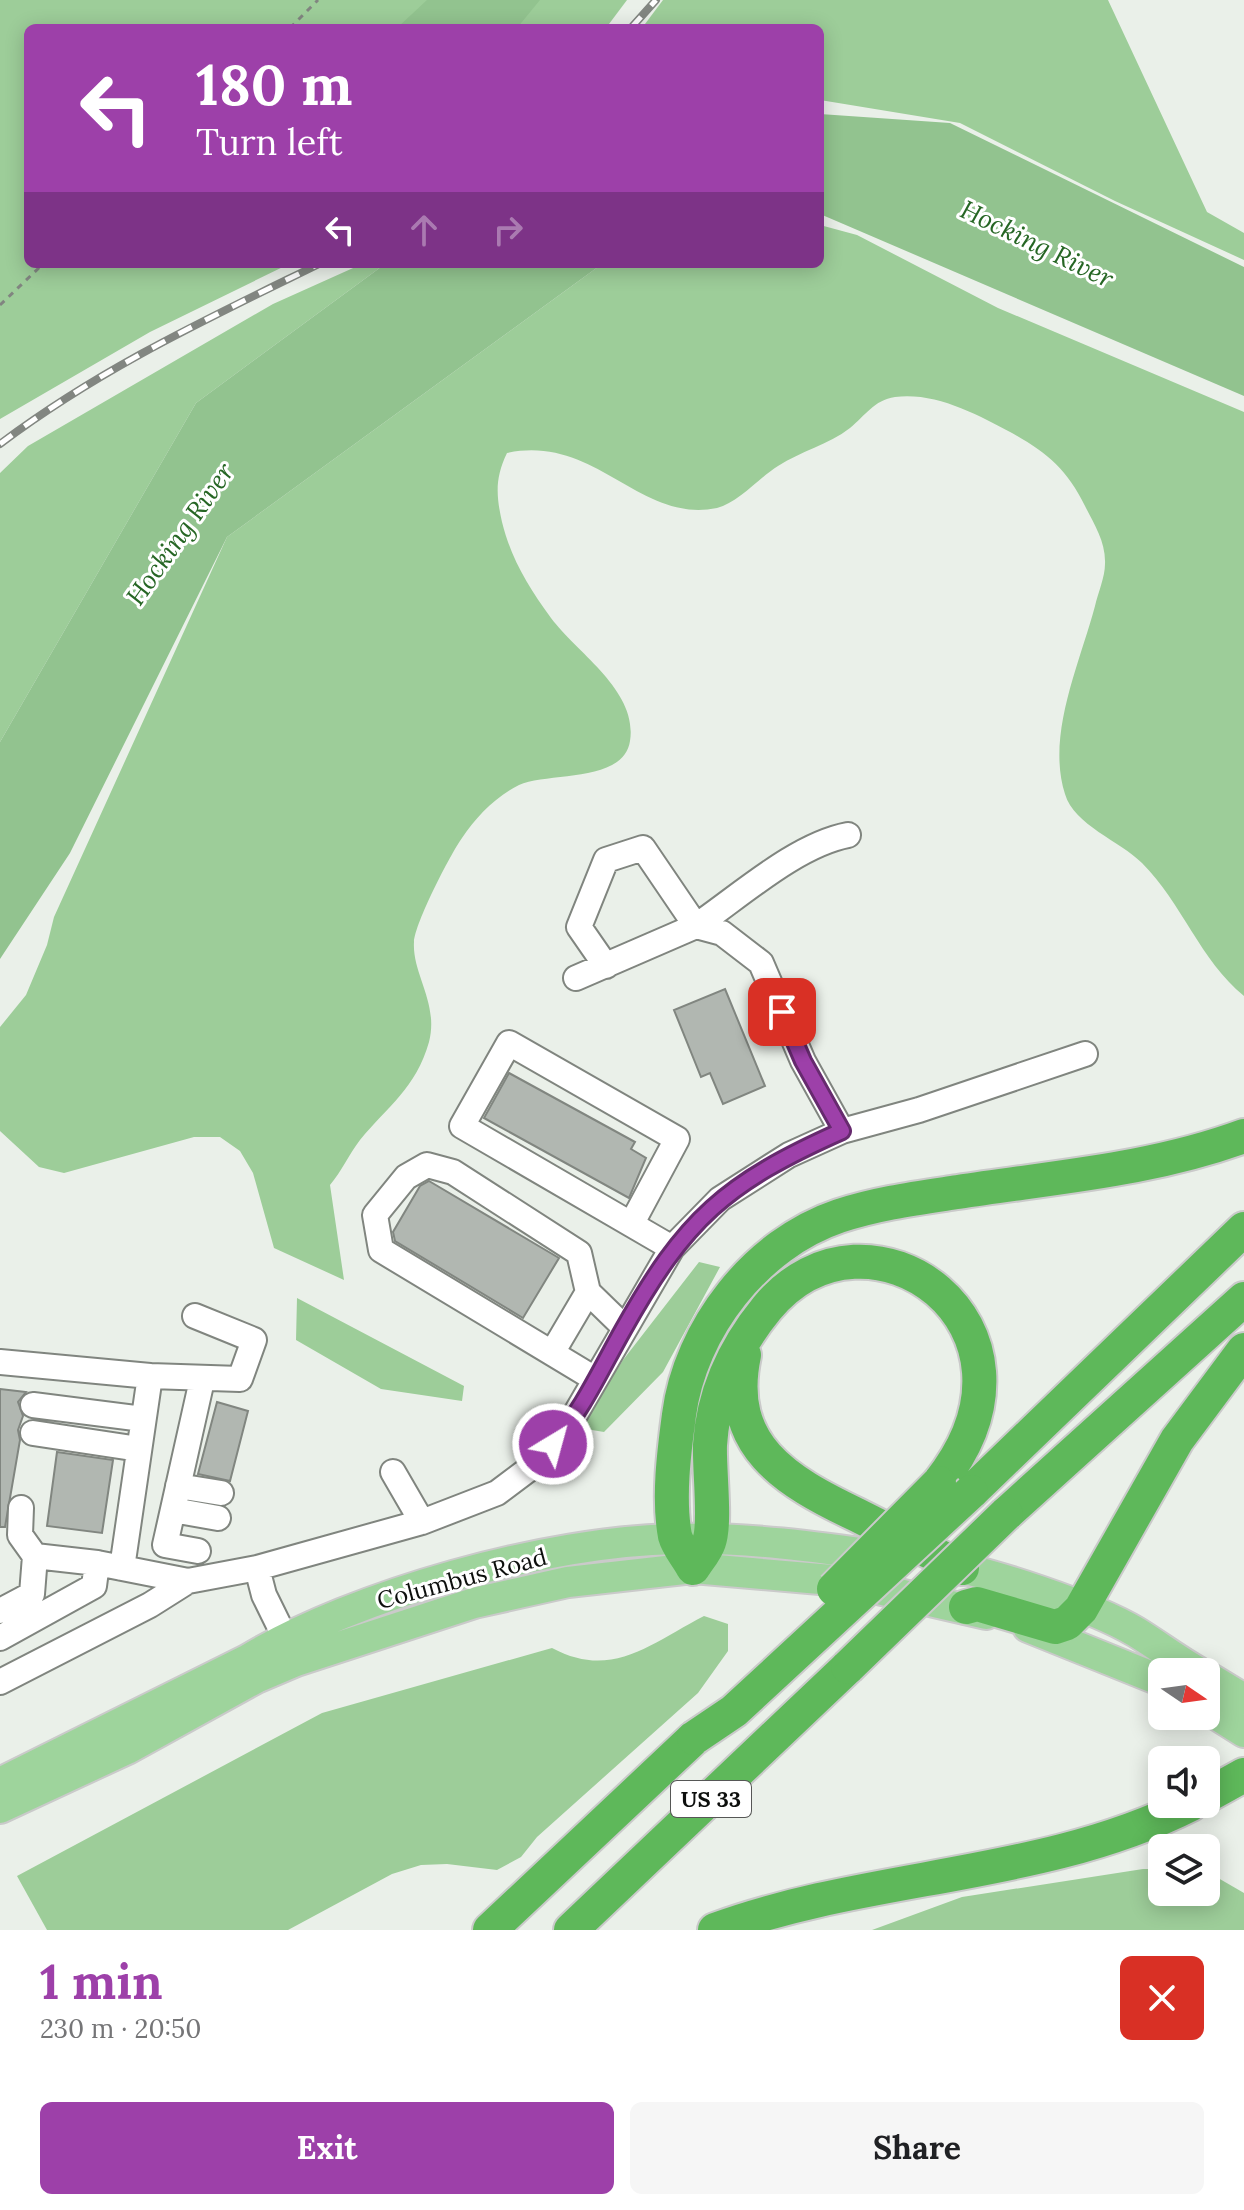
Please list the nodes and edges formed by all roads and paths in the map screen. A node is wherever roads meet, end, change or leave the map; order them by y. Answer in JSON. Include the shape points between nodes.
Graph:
{"nodes":[{"id":1,"x":318,"y":0,"type":"edge"},
{"id":2,"x":294,"y":24,"type":"edge"},
{"id":3,"x":39,"y":268,"type":"edge"},
{"id":4,"x":0,"y":305,"type":"edge"},
{"id":5,"x":848,"y":835,"type":"dead end"},
{"id":6,"x":696,"y":926,"type":"junction"},
{"id":7,"x":606,"y":966,"type":"junction"},
{"id":8,"x":576,"y":978,"type":"dead end"},
{"id":9,"x":1085,"y":1054,"type":"dead end"},
{"id":10,"x":842,"y":1131,"type":"junction"},
{"id":11,"x":1244,"y":1136,"type":"edge"},
{"id":12,"x":632,"y":1223,"type":"junction"},
{"id":13,"x":1244,"y":1229,"type":"edge"},
{"id":14,"x":672,"y":1248,"type":"junction"},
{"id":15,"x":588,"y":1292,"type":"junction"},
{"id":16,"x":1244,"y":1299,"type":"edge"},
{"id":17,"x":195,"y":1316,"type":"dead end"},
{"id":18,"x":755,"y":1324,"type":"junction"},
{"id":19,"x":624,"y":1327,"type":"junction"},
{"id":20,"x":1244,"y":1350,"type":"edge"},
{"id":21,"x":552,"y":1353,"type":"junction"},
{"id":22,"x":0,"y":1362,"type":"edge"},
{"id":23,"x":150,"y":1376,"type":"junction"},
{"id":24,"x":595,"y":1379,"type":"junction"},
{"id":25,"x":202,"y":1380,"type":"junction"},
{"id":26,"x":33,"y":1405,"type":"dead end"},
{"id":27,"x":143,"y":1419,"type":"junction"},
{"id":28,"x":33,"y":1433,"type":"dead end"},
{"id":29,"x":139,"y":1449,"type":"junction"},
{"id":30,"x":393,"y":1472,"type":"dead end"},
{"id":31,"x":955,"y":1487,"type":"junction"},
{"id":32,"x":221,"y":1493,"type":"dead end"},
{"id":33,"x":176,"y":1498,"type":"junction"},
{"id":34,"x":21,"y":1508,"type":"dead end"},
{"id":35,"x":218,"y":1518,"type":"dead end"},
{"id":36,"x":422,"y":1522,"type":"junction"},
{"id":37,"x":676,"y":1539,"type":"junction"},
{"id":38,"x":198,"y":1551,"type":"dead end"},
{"id":39,"x":702,"y":1554,"type":"junction"},
{"id":40,"x":35,"y":1556,"type":"junction"},
{"id":41,"x":97,"y":1563,"type":"junction"},
{"id":42,"x":122,"y":1568,"type":"junction"},
{"id":43,"x":257,"y":1568,"type":"junction"},
{"id":44,"x":962,"y":1568,"type":"junction"},
{"id":45,"x":188,"y":1581,"type":"junction"},
{"id":46,"x":966,"y":1607,"type":"junction"},
{"id":47,"x":1081,"y":1609,"type":"junction"},
{"id":48,"x":0,"y":1611,"type":"edge"},
{"id":49,"x":0,"y":1638,"type":"edge"},
{"id":50,"x":291,"y":1649,"type":"junction"},
{"id":51,"x":1176,"y":1658,"type":"edge"},
{"id":52,"x":1148,"y":1675,"type":"edge"},
{"id":53,"x":0,"y":1682,"type":"edge"},
{"id":54,"x":1220,"y":1684,"type":"edge"},
{"id":55,"x":1244,"y":1699,"type":"edge"},
{"id":56,"x":1220,"y":1717,"type":"edge"},
{"id":57,"x":1244,"y":1732,"type":"edge"},
{"id":58,"x":1244,"y":1775,"type":"edge"},
{"id":59,"x":0,"y":1783,"type":"edge"},
{"id":60,"x":1220,"y":1788,"type":"edge"},
{"id":61,"x":0,"y":1808,"type":"edge"},
{"id":62,"x":1163,"y":1818,"type":"edge"},
{"id":63,"x":490,"y":1930,"type":"edge"},
{"id":64,"x":571,"y":1930,"type":"edge"},
{"id":65,"x":715,"y":1930,"type":"edge"}],
"edges":[{"from":1,"to":2,"type":"path"},
{"from":3,"to":4,"type":"path"},
{"from":5,"to":6,"type":"street","via":[[801,854]]},
{"from":6,"to":7,"type":"street"},
{"from":6,"to":7,"type":"street","via":[[643,848],[606,860],[579,927]]},
{"from":6,"to":10,"type":"street","via":[[722,933],[761,963],[803,1061]]},
{"from":7,"to":8,"type":"street"},
{"from":9,"to":10,"type":"street"},
{"from":10,"to":14,"type":"street","via":[[755,1174],[720,1199]]},
{"from":11,"to":37,"type":"highway","via":[[1144,1166],[895,1202],[838,1217],[775,1252],[719,1311],[689,1372],[677,1430]]},
{"from":12,"to":12,"type":"street","via":[[462,1126],[509,1043],[677,1139]]},
{"from":12,"to":14,"type":"street"},
{"from":13,"to":31,"type":"highway","number":"US 33"},
{"from":14,"to":19,"type":"street"},
{"from":15,"to":19,"type":"street"},
{"from":15,"to":21,"type":"street"},
{"from":15,"to":21,"type":"street","via":[[579,1253],[453,1172],[427,1165],[406,1177],[375,1215],[381,1250]]},
{"from":16,"to":64,"type":"highway","number":"US 33","bridge":true,"via":[[1006,1514]]},
{"from":17,"to":25,"type":"street","via":[[254,1340],[240,1379]]},
{"from":18,"to":31,"type":"highway","via":[[794,1284],[844,1264],[902,1270],[939,1290],[970,1332],[980,1388]]},
{"from":18,"to":39,"type":"highway","via":[[726,1372],[716,1404]]},
{"from":18,"to":44,"type":"highway","via":[[741,1372],[741,1394],[747,1428],[760,1451],[815,1496]]},
{"from":19,"to":24,"type":"street"},
{"from":20,"to":47,"type":"highway","via":[[1177,1440]]},
{"from":21,"to":24,"type":"street"},
{"from":22,"to":23,"type":"street"},
{"from":23,"to":25,"type":"street"},
{"from":23,"to":27,"type":"street"},
{"from":24,"to":36,"type":"street","via":[[569,1425],[537,1463],[497,1493]]},
{"from":25,"to":33,"type":"street"},
{"from":26,"to":27,"type":"street"},
{"from":27,"to":29,"type":"street"},
{"from":28,"to":29,"type":"street"},
{"from":29,"to":42,"type":"street"},
{"from":30,"to":36,"type":"street"},
{"from":31,"to":63,"type":"highway","number":"US 33","bridge":true,"via":[[734,1711],[694,1738]]},
{"from":32,"to":33,"type":"street"},
{"from":33,"to":35,"type":"street"},
{"from":33,"to":38,"type":"street","via":[[165,1545]]},
{"from":34,"to":40,"type":"street","via":[[20,1535]]},
{"from":36,"to":43,"type":"street"},
{"from":37,"to":39,"type":"highway"},
{"from":37,"to":50,"type":"main road","name":"Columbus Road","via":[[553,1555],[385,1596]]},
{"from":39,"to":44,"type":"main road","name":"Columbus Road","via":[[781,1544]]},
{"from":39,"to":46,"type":"main road"},
{"from":39,"to":50,"type":"main road","name":"Columbus Road"},
{"from":40,"to":41,"type":"street"},
{"from":40,"to":48,"type":"street","via":[[32,1594]]},
{"from":41,"to":42,"type":"street"},
{"from":41,"to":49,"type":"street","via":[[94,1586]]},
{"from":42,"to":45,"type":"street"},
{"from":43,"to":45,"type":"street"},
{"from":43,"to":50,"type":"street"},
{"from":44,"to":47,"type":"main road","name":"Columbus Road"},
{"from":45,"to":53,"type":"street"},
{"from":46,"to":47,"type":"highway","via":[[977,1604],[1055,1627]]},
{"from":46,"to":52,"type":"main road"},
{"from":47,"to":51,"type":"main road","name":"Columbus Road","via":[[1135,1631]]},
{"from":50,"to":59,"type":"main road","name":"Columbus Road","via":[[247,1660]]},
{"from":50,"to":61,"type":"main road","name":"Columbus Road","via":[[256,1678],[127,1749]]},
{"from":54,"to":55,"type":"main road"},
{"from":56,"to":57,"type":"main road"},
{"from":58,"to":60,"type":"highway"},
{"from":62,"to":65,"type":"highway","via":[[1093,1846],[821,1899]]}]}
